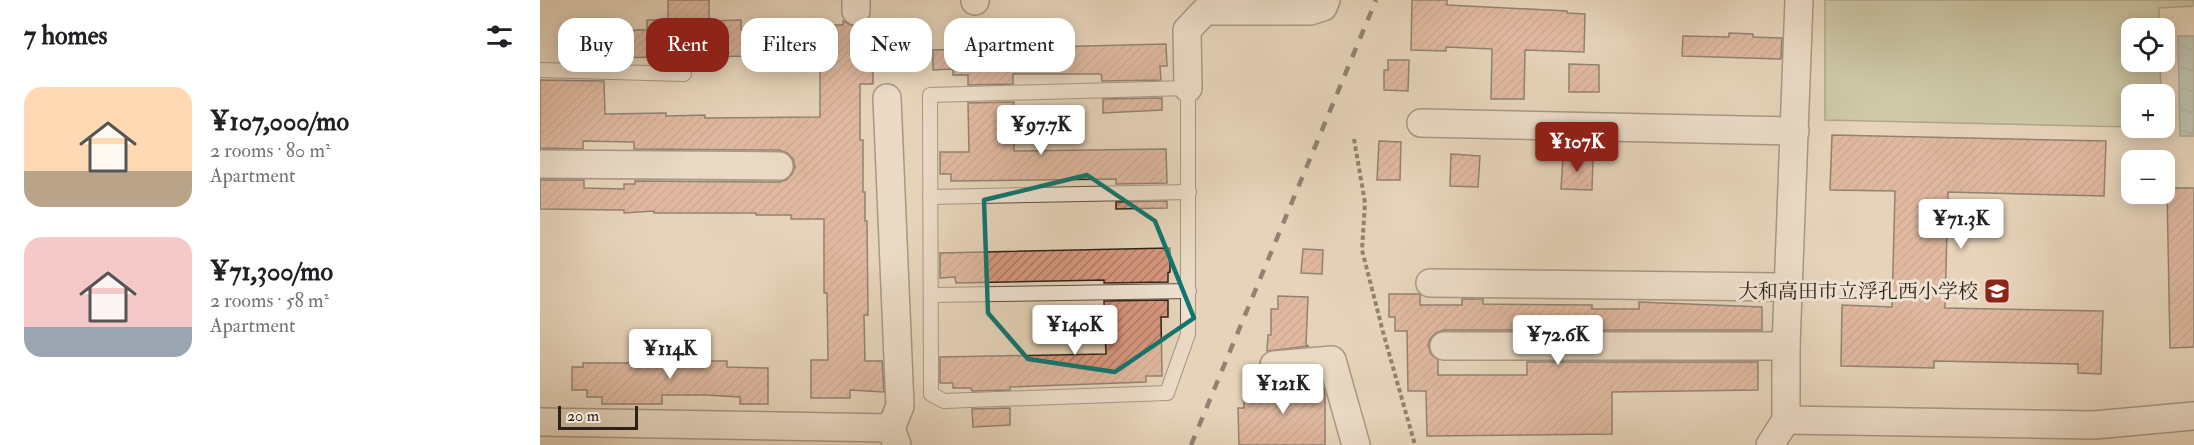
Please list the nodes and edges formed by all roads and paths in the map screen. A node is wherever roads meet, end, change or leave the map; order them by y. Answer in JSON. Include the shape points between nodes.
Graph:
{"nodes":[{"id":1,"x":1326,"y":0,"type":"edge"},
{"id":2,"x":1800,"y":0,"type":"edge"},
{"id":3,"x":540,"y":70,"type":"edge"},
{"id":4,"x":684,"y":74,"type":"dead end"},
{"id":5,"x":1188,"y":88,"type":"junction"},
{"id":6,"x":886,"y":98,"type":"dead end"},
{"id":7,"x":1421,"y":123,"type":"dead end"},
{"id":8,"x":1795,"y":131,"type":"junction"},
{"id":9,"x":1354,"y":139,"type":"dead end"},
{"id":10,"x":540,"y":164,"type":"edge"},
{"id":11,"x":779,"y":166,"type":"dead end"},
{"id":12,"x":1189,"y":192,"type":"junction"},
{"id":13,"x":930,"y":197,"type":"junction"},
{"id":14,"x":1430,"y":284,"type":"dead end"},
{"id":15,"x":1790,"y":286,"type":"junction"},
{"id":16,"x":1189,"y":291,"type":"junction"},
{"id":17,"x":931,"y":295,"type":"junction"},
{"id":18,"x":1444,"y":346,"type":"dead end"},
{"id":19,"x":1786,"y":346,"type":"junction"},
{"id":20,"x":1274,"y":365,"type":"dead end"},
{"id":21,"x":2194,"y":416,"type":"edge"},
{"id":22,"x":1786,"y":420,"type":"junction"},
{"id":23,"x":540,"y":422,"type":"edge"},
{"id":24,"x":1924,"y":434,"type":"edge"},
{"id":25,"x":894,"y":437,"type":"edge"},
{"id":26,"x":1356,"y":445,"type":"edge"},
{"id":27,"x":1415,"y":445,"type":"edge"},
{"id":28,"x":1770,"y":445,"type":"edge"}],
"edges":[{"from":1,"to":5,"type":"street","via":[[1323,7],[1310,11],[1205,11],[1187,30]]},
{"from":2,"to":8,"type":"street"},
{"from":3,"to":4,"type":"lane"},
{"from":5,"to":12,"type":"lane"},
{"from":5,"to":13,"type":"lane","via":[[930,95]]},
{"from":6,"to":25,"type":"street","via":[[900,406]]},
{"from":7,"to":8,"type":"street"},
{"from":8,"to":15,"type":"street"},
{"from":9,"to":27,"type":"path","via":[[1365,203],[1362,250]]},
{"from":10,"to":11,"type":"street"},
{"from":12,"to":13,"type":"lane"},
{"from":12,"to":16,"type":"lane"},
{"from":13,"to":17,"type":"lane"},
{"from":14,"to":15,"type":"street"},
{"from":15,"to":19,"type":"street"},
{"from":16,"to":17,"type":"lane"},
{"from":16,"to":17,"type":"lane","via":[[1188,334],[1167,393],[944,401],[931,394]]},
{"from":18,"to":19,"type":"street"},
{"from":19,"to":22,"type":"street"},
{"from":20,"to":26,"type":"street","via":[[1332,360]]},
{"from":21,"to":24,"type":"street"},
{"from":22,"to":24,"type":"street"},
{"from":22,"to":28,"type":"street"},
{"from":23,"to":25,"type":"street"}]}
